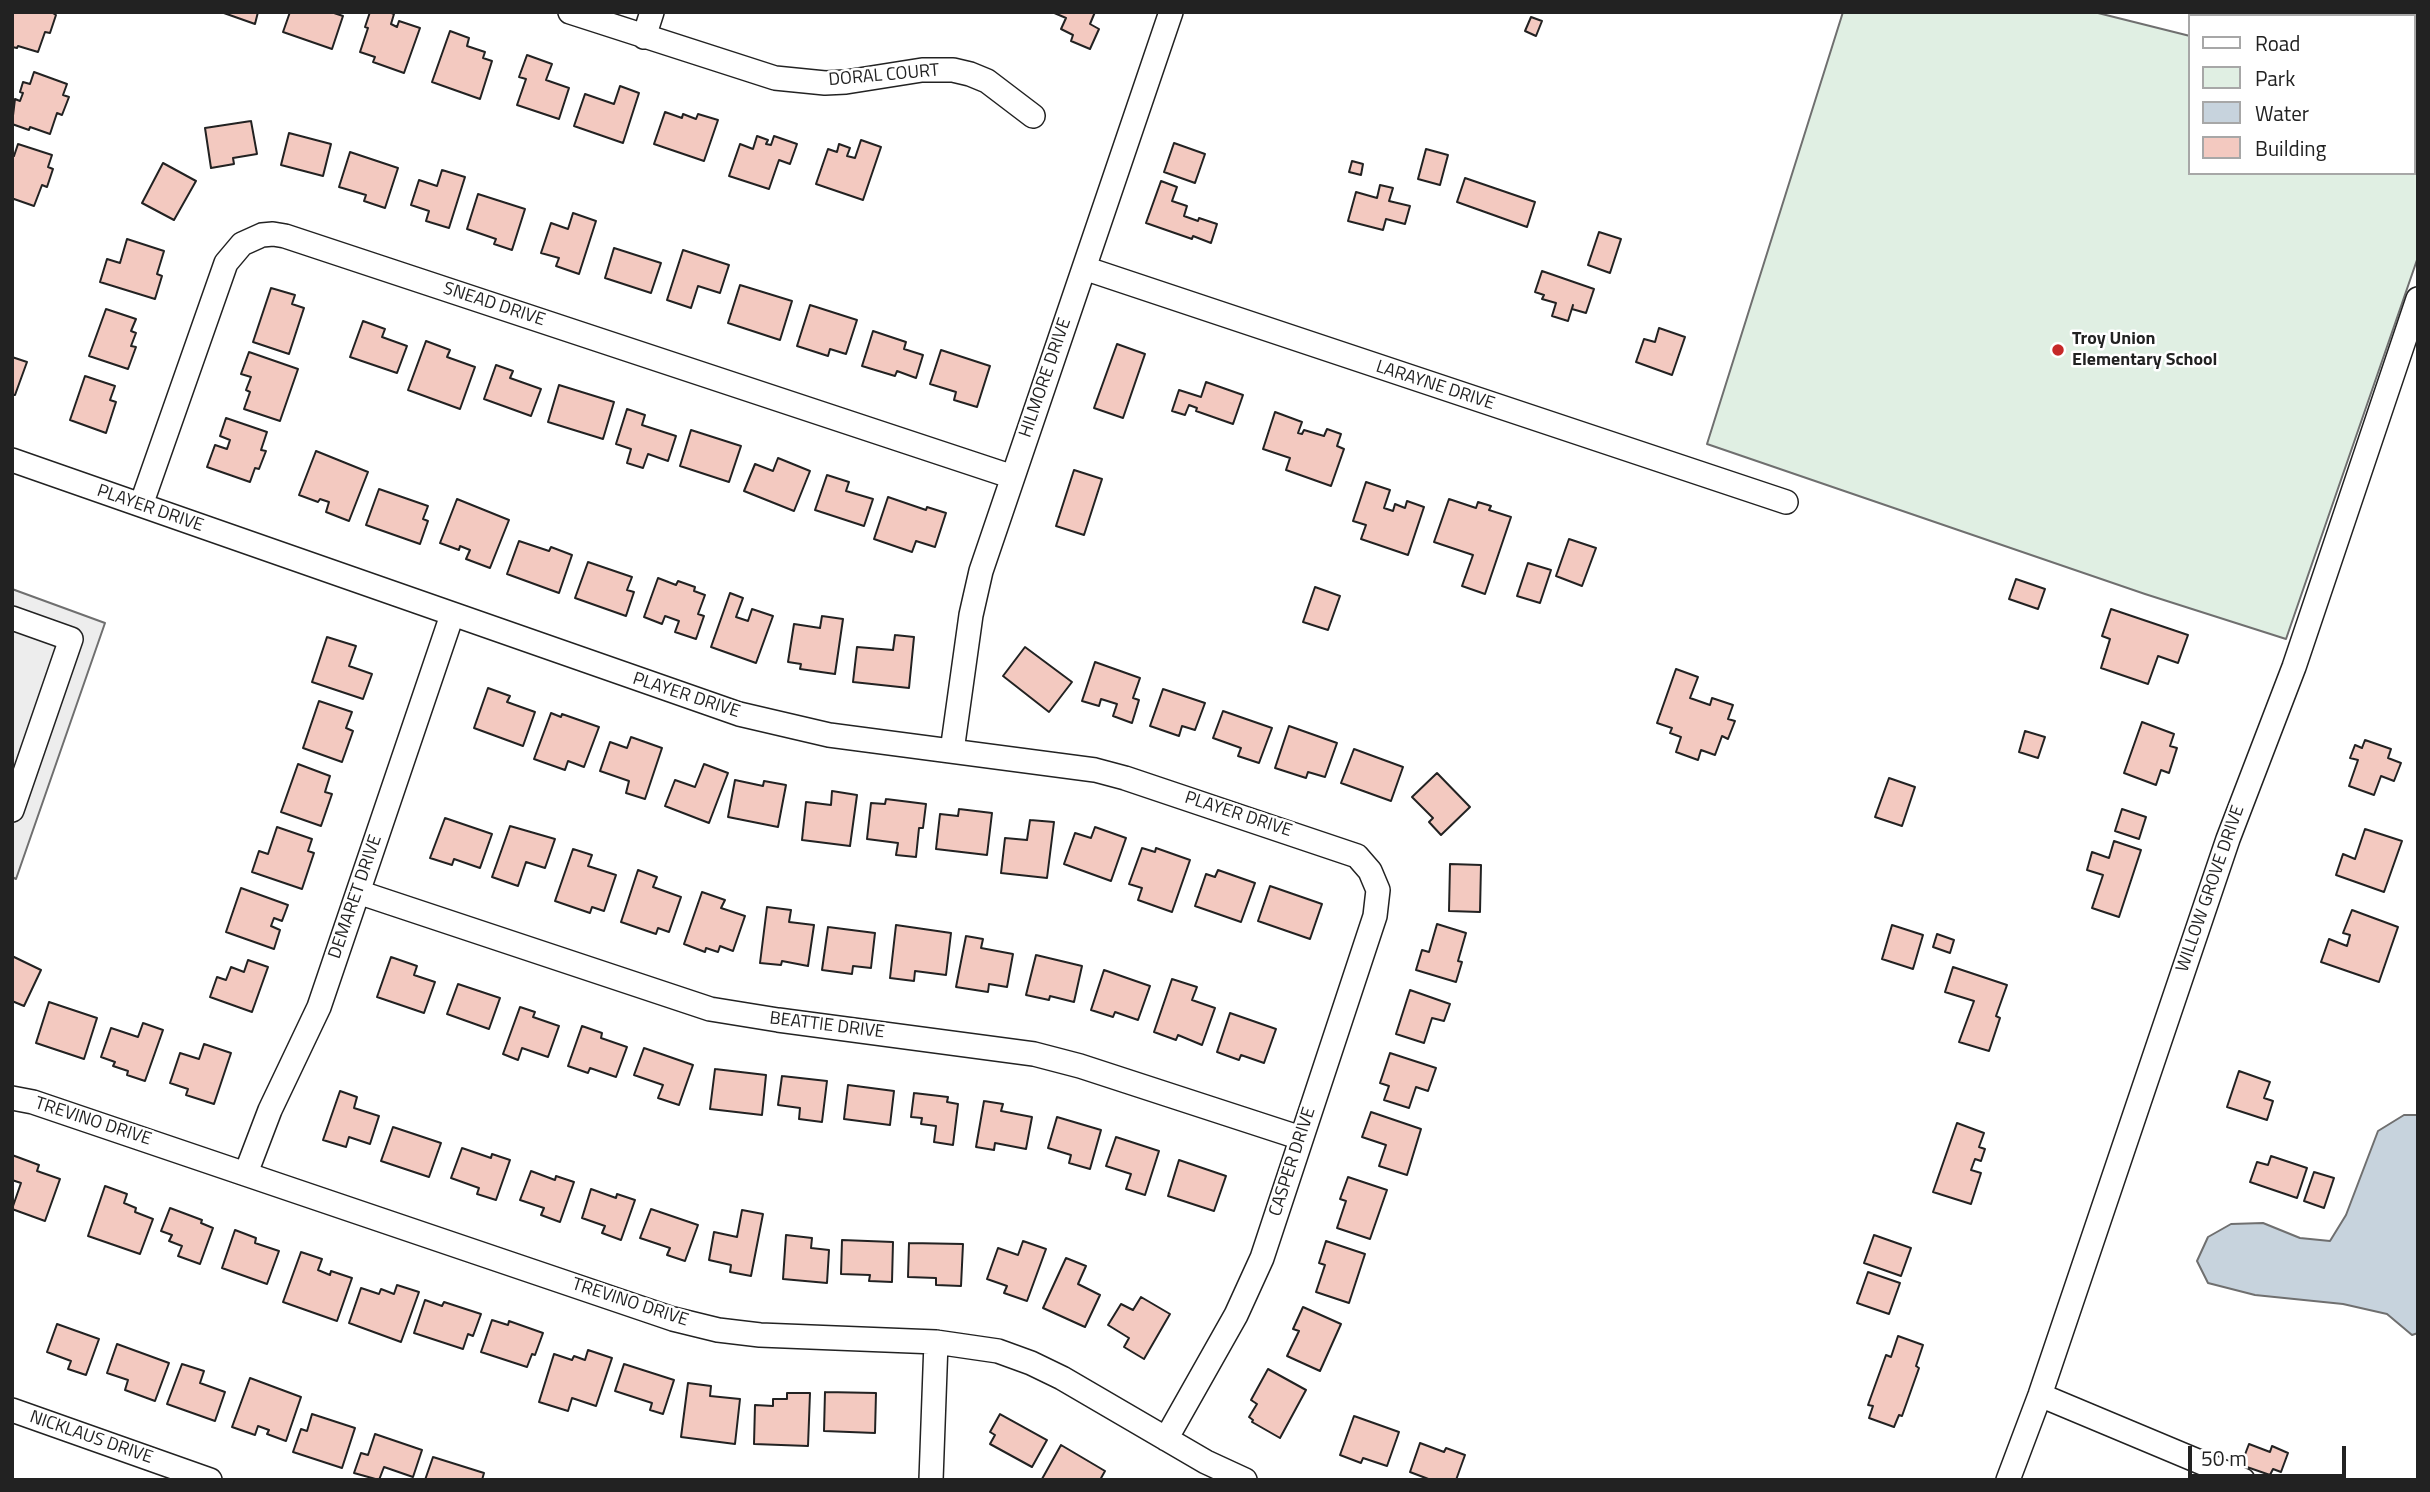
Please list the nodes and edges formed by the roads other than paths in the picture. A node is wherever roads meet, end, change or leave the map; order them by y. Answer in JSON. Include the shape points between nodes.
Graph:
{"nodes":[{"id":1,"x":570,"y":12,"type":"edge"},
{"id":2,"x":652,"y":12,"type":"edge"},
{"id":3,"x":1171,"y":12,"type":"edge"},
{"id":4,"x":644,"y":37,"type":"junction"},
{"id":5,"x":1033,"y":116,"type":"dead end"},
{"id":6,"x":1084,"y":268,"type":"junction"},
{"id":7,"x":2418,"y":299,"type":"edge"},
{"id":8,"x":12,"y":460,"type":"edge"},
{"id":9,"x":1013,"y":477,"type":"junction"},
{"id":10,"x":1786,"y":502,"type":"dead end"},
{"id":11,"x":141,"y":505,"type":"junction"},
{"id":12,"x":452,"y":615,"type":"junction"},
{"id":13,"x":12,"y":618,"type":"edge"},
{"id":14,"x":952,"y":751,"type":"junction"},
{"id":15,"x":12,"y":810,"type":"edge"},
{"id":16,"x":1370,"y":871,"type":"joint"},
{"id":17,"x":358,"y":892,"type":"junction"},
{"id":18,"x":12,"y":1098,"type":"edge"},
{"id":19,"x":1301,"y":1138,"type":"junction"},
{"id":20,"x":246,"y":1173,"type":"junction"},
{"id":21,"x":936,"y":1342,"type":"junction"},
{"id":22,"x":2040,"y":1395,"type":"junction"},
{"id":23,"x":12,"y":1410,"type":"edge"},
{"id":24,"x":1166,"y":1439,"type":"junction"},
{"id":25,"x":210,"y":1480,"type":"edge"},
{"id":26,"x":931,"y":1480,"type":"edge"},
{"id":27,"x":1245,"y":1480,"type":"edge"},
{"id":28,"x":2008,"y":1480,"type":"edge"},
{"id":29,"x":2243,"y":1480,"type":"edge"}],
"edges":[{"from":1,"to":4,"type":"street","name":"DORAL COURT"},
{"from":2,"to":4,"type":"street"},
{"from":3,"to":6,"type":"street","name":"HILMORE DRIVE"},
{"from":4,"to":5,"type":"street","name":"DORAL COURT","via":[[747,71],[802,82],[846,82],[922,70],[962,72],[987,81]]},
{"from":6,"to":9,"type":"street","name":"HILMORE DRIVE"},
{"from":6,"to":10,"type":"street","name":"LARAYNE DRIVE"},
{"from":7,"to":22,"type":"street","name":"WILLOW GROVE DRIVE","via":[[2294,667],[2157,1045]]},
{"from":8,"to":11,"type":"street","name":"PLAYER DRIVE"},
{"from":9,"to":11,"type":"street","name":"SNEAD DRIVE","via":[[273,234],[242,244],[226,263]]},
{"from":9,"to":14,"type":"street","name":"HILMORE DRIVE","via":[[973,604]]},
{"from":11,"to":12,"type":"street","name":"PLAYER DRIVE"},
{"from":12,"to":14,"type":"street","name":"PLAYER DRIVE","via":[[770,722]]},
{"from":12,"to":17,"type":"street","name":"DEMARET DRIVE"},
{"from":13,"to":15,"type":"street","via":[[71,639]]},
{"from":14,"to":16,"type":"street","name":"PLAYER DRIVE","via":[[1069,765],[1125,778],[1347,851]]},
{"from":16,"to":19,"type":"street","name":"CASPER DRIVE","via":[[1378,890],[1375,916]]},
{"from":17,"to":19,"type":"street","name":"BEATTIE DRIVE","via":[[710,1009],[1034,1054]]},
{"from":17,"to":20,"type":"street","name":"DEMARET DRIVE","via":[[319,1007]]},
{"from":18,"to":20,"type":"street","name":"TREVINO DRIVE"},
{"from":19,"to":24,"type":"street","name":"CASPER DRIVE","via":[[1251,1285]]},
{"from":20,"to":21,"type":"street","name":"TREVINO DRIVE","via":[[673,1319],[760,1335]]},
{"from":21,"to":24,"type":"street","name":"TREVINO DRIVE","via":[[984,1348],[1031,1363]]},
{"from":21,"to":26,"type":"street"},
{"from":22,"to":28,"type":"street","name":"WILLOW GROVE DRIVE"},
{"from":22,"to":29,"type":"street"},
{"from":23,"to":25,"type":"street","name":"NICKLAUS DRIVE"},
{"from":24,"to":27,"type":"street","name":"TREVINO DRIVE"}]}
